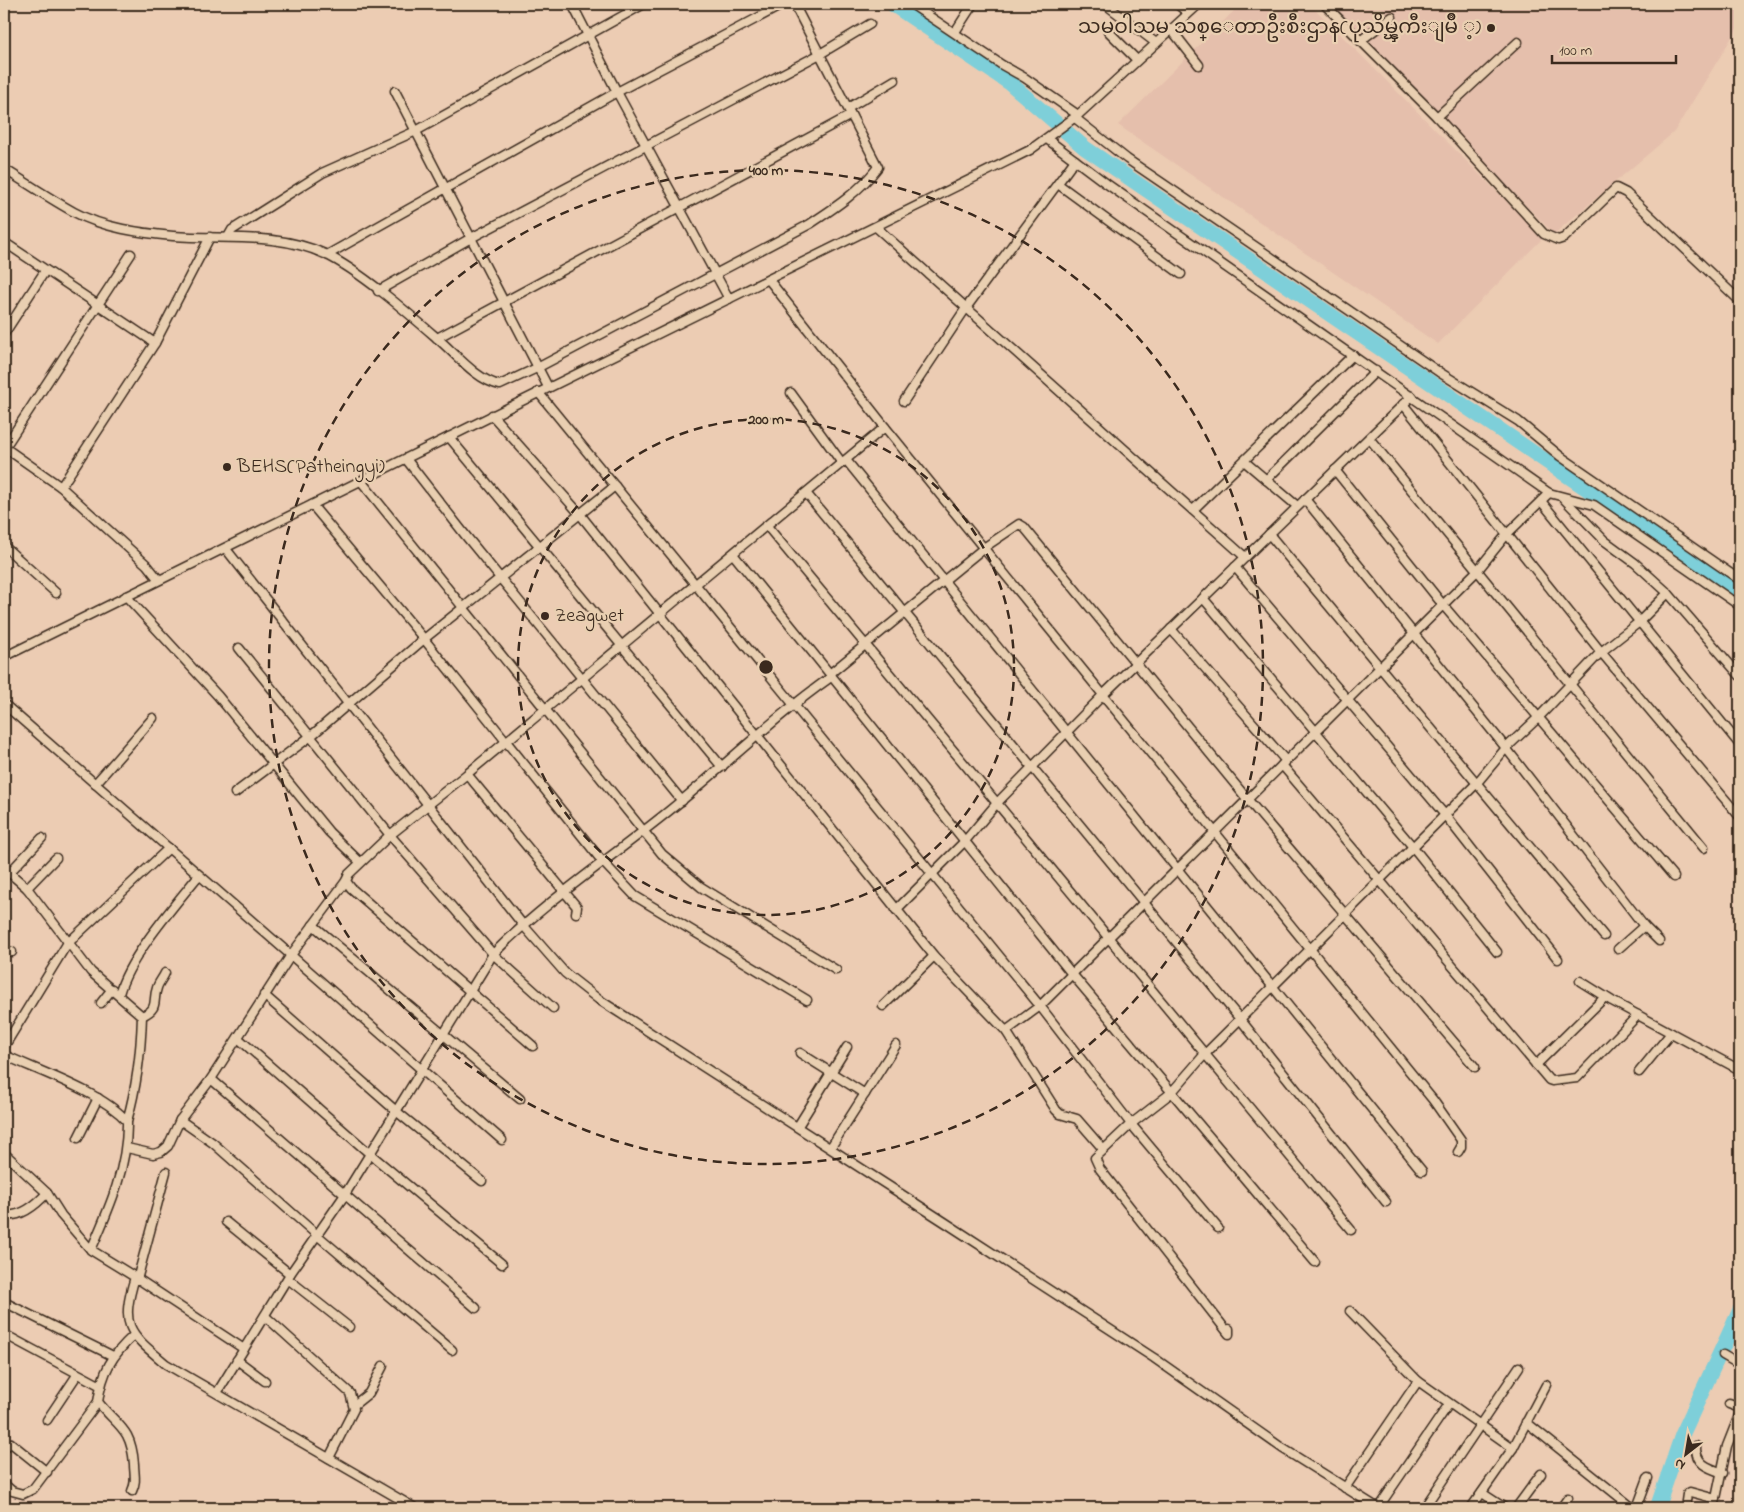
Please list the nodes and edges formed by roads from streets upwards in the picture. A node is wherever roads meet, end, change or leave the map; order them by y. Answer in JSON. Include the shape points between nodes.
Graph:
{"nodes":[{"id":1,"x":572,"y":4,"type":"edge"},
{"id":2,"x":644,"y":4,"type":"edge"},
{"id":3,"x":784,"y":4,"type":"edge"},
{"id":4,"x":794,"y":4,"type":"edge"},
{"id":5,"x":911,"y":4,"type":"edge"},
{"id":6,"x":973,"y":4,"type":"edge"},
{"id":7,"x":1105,"y":4,"type":"edge"},
{"id":8,"x":1177,"y":4,"type":"edge"},
{"id":9,"x":1199,"y":4,"type":"edge"},
{"id":10,"x":1324,"y":4,"type":"edge"},
{"id":11,"x":1188,"y":13,"type":"junction"},
{"id":12,"x":1392,"y":17,"type":"dead end"},
{"id":13,"x":870,"y":24,"type":"dead end"},
{"id":14,"x":1171,"y":29,"type":"junction"},
{"id":15,"x":1108,"y":31,"type":"dead end"},
{"id":16,"x":955,"y":32,"type":"junction"},
{"id":17,"x":587,"y":35,"type":"junction"},
{"id":18,"x":1360,"y":41,"type":"junction"},
{"id":19,"x":1518,"y":42,"type":"dead end"},
{"id":20,"x":1156,"y":43,"type":"junction"},
{"id":21,"x":820,"y":54,"type":"junction"},
{"id":22,"x":1137,"y":60,"type":"junction"},
{"id":23,"x":1199,"y":65,"type":"dead end"},
{"id":24,"x":895,"y":80,"type":"dead end"},
{"id":25,"x":395,"y":91,"type":"dead end"},
{"id":26,"x":617,"y":92,"type":"junction"},
{"id":27,"x":850,"y":112,"type":"junction"},
{"id":28,"x":1437,"y":116,"type":"junction"},
{"id":29,"x":1074,"y":118,"type":"junction"},
{"id":30,"x":416,"y":131,"type":"junction"},
{"id":31,"x":1050,"y":137,"type":"junction"},
{"id":32,"x":646,"y":146,"type":"junction"},
{"id":33,"x":1075,"y":160,"type":"junction"},
{"id":34,"x":4,"y":168,"type":"edge"},
{"id":35,"x":1058,"y":184,"type":"junction"},
{"id":36,"x":446,"y":189,"type":"junction"},
{"id":37,"x":680,"y":208,"type":"junction"},
{"id":38,"x":876,"y":227,"type":"junction"},
{"id":39,"x":210,"y":237,"type":"junction"},
{"id":40,"x":228,"y":237,"type":"junction"},
{"id":41,"x":471,"y":238,"type":"junction"},
{"id":42,"x":4,"y":242,"type":"edge"},
{"id":43,"x":131,"y":254,"type":"dead end"},
{"id":44,"x":327,"y":255,"type":"junction"},
{"id":45,"x":45,"y":271,"type":"junction"},
{"id":46,"x":1181,"y":274,"type":"dead end"},
{"id":47,"x":717,"y":275,"type":"junction"},
{"id":48,"x":769,"y":280,"type":"junction"},
{"id":49,"x":378,"y":291,"type":"junction"},
{"id":50,"x":729,"y":299,"type":"junction"},
{"id":51,"x":505,"y":301,"type":"junction"},
{"id":52,"x":1740,"y":301,"type":"edge"},
{"id":53,"x":98,"y":305,"type":"junction"},
{"id":54,"x":966,"y":308,"type":"junction"},
{"id":55,"x":4,"y":334,"type":"edge"},
{"id":56,"x":437,"y":338,"type":"junction"},
{"id":57,"x":155,"y":343,"type":"junction"},
{"id":58,"x":1353,"y":355,"type":"junction"},
{"id":59,"x":540,"y":369,"type":"junction"},
{"id":60,"x":1376,"y":371,"type":"junction"},
{"id":61,"x":547,"y":384,"type":"junction"},
{"id":62,"x":538,"y":392,"type":"junction"},
{"id":63,"x":791,"y":393,"type":"dead end"},
{"id":64,"x":1412,"y":396,"type":"junction"},
{"id":65,"x":904,"y":401,"type":"dead end"},
{"id":66,"x":1403,"y":404,"type":"junction"},
{"id":67,"x":492,"y":415,"type":"junction"},
{"id":68,"x":885,"y":427,"type":"junction"},
{"id":69,"x":449,"y":437,"type":"junction"},
{"id":70,"x":1369,"y":438,"type":"junction"},
{"id":71,"x":4,"y":447,"type":"edge"},
{"id":72,"x":406,"y":458,"type":"junction"},
{"id":73,"x":844,"y":461,"type":"junction"},
{"id":74,"x":1244,"y":461,"type":"junction"},
{"id":75,"x":1335,"y":470,"type":"junction"},
{"id":76,"x":1266,"y":480,"type":"junction"},
{"id":77,"x":361,"y":481,"type":"junction"},
{"id":78,"x":615,"y":486,"type":"junction"},
{"id":79,"x":61,"y":487,"type":"junction"},
{"id":80,"x":806,"y":493,"type":"junction"},
{"id":81,"x":1549,"y":493,"type":"junction"},
{"id":82,"x":1564,"y":498,"type":"junction"},
{"id":83,"x":1305,"y":499,"type":"junction"},
{"id":84,"x":1541,"y":501,"type":"junction"},
{"id":85,"x":312,"y":505,"type":"junction"},
{"id":86,"x":1297,"y":506,"type":"junction"},
{"id":87,"x":1193,"y":510,"type":"junction"},
{"id":88,"x":579,"y":513,"type":"junction"},
{"id":89,"x":767,"y":526,"type":"junction"},
{"id":90,"x":1269,"y":534,"type":"junction"},
{"id":91,"x":1507,"y":534,"type":"junction"},
{"id":92,"x":4,"y":546,"type":"edge"},
{"id":93,"x":538,"y":547,"type":"junction"},
{"id":94,"x":985,"y":548,"type":"junction"},
{"id":95,"x":226,"y":549,"type":"junction"},
{"id":96,"x":733,"y":554,"type":"junction"},
{"id":97,"x":1246,"y":557,"type":"junction"},
{"id":98,"x":1236,"y":566,"type":"junction"},
{"id":99,"x":1477,"y":571,"type":"junction"},
{"id":100,"x":501,"y":578,"type":"junction"},
{"id":101,"x":158,"y":580,"type":"junction"},
{"id":102,"x":1740,"y":580,"type":"edge"},
{"id":103,"x":944,"y":581,"type":"junction"},
{"id":104,"x":695,"y":585,"type":"junction"},
{"id":105,"x":56,"y":593,"type":"dead end"},
{"id":106,"x":1668,"y":593,"type":"junction"},
{"id":107,"x":126,"y":596,"type":"junction"},
{"id":108,"x":1203,"y":598,"type":"junction"},
{"id":109,"x":1443,"y":605,"type":"junction"},
{"id":110,"x":1740,"y":606,"type":"edge"},
{"id":111,"x":462,"y":608,"type":"junction"},
{"id":112,"x":904,"y":613,"type":"junction"},
{"id":113,"x":661,"y":614,"type":"junction"},
{"id":114,"x":1638,"y":623,"type":"junction"},
{"id":115,"x":1171,"y":629,"type":"junction"},
{"id":116,"x":1414,"y":634,"type":"junction"},
{"id":117,"x":424,"y":639,"type":"junction"},
{"id":118,"x":865,"y":645,"type":"junction"},
{"id":119,"x":620,"y":646,"type":"junction"},
{"id":120,"x":239,"y":648,"type":"dead end"},
{"id":121,"x":1602,"y":652,"type":"junction"},
{"id":122,"x":4,"y":657,"type":"edge"},
{"id":123,"x":1137,"y":662,"type":"junction"},
{"id":124,"x":1380,"y":668,"type":"junction"},
{"id":125,"x":1740,"y":676,"type":"edge"},
{"id":126,"x":832,"y":677,"type":"junction"},
{"id":127,"x":582,"y":678,"type":"junction"},
{"id":128,"x":1570,"y":684,"type":"junction"},
{"id":129,"x":1104,"y":694,"type":"junction"},
{"id":130,"x":1348,"y":699,"type":"junction"},
{"id":131,"x":4,"y":704,"type":"edge"},
{"id":132,"x":347,"y":704,"type":"junction"},
{"id":133,"x":793,"y":704,"type":"junction"},
{"id":134,"x":545,"y":709,"type":"junction"},
{"id":135,"x":1539,"y":717,"type":"junction"},
{"id":136,"x":153,"y":718,"type":"dead end"},
{"id":137,"x":1315,"y":732,"type":"junction"},
{"id":138,"x":1066,"y":733,"type":"junction"},
{"id":139,"x":758,"y":735,"type":"junction"},
{"id":140,"x":311,"y":736,"type":"junction"},
{"id":141,"x":506,"y":740,"type":"junction"},
{"id":142,"x":1740,"y":745,"type":"edge"},
{"id":143,"x":1506,"y":748,"type":"junction"},
{"id":144,"x":272,"y":763,"type":"junction"},
{"id":145,"x":1284,"y":763,"type":"junction"},
{"id":146,"x":722,"y":766,"type":"junction"},
{"id":147,"x":1032,"y":767,"type":"junction"},
{"id":148,"x":467,"y":774,"type":"junction"},
{"id":149,"x":96,"y":784,"type":"junction"},
{"id":150,"x":1476,"y":784,"type":"junction"},
{"id":151,"x":235,"y":793,"type":"dead end"},
{"id":152,"x":1248,"y":800,"type":"junction"},
{"id":153,"x":682,"y":801,"type":"junction"},
{"id":154,"x":997,"y":803,"type":"junction"},
{"id":155,"x":429,"y":804,"type":"junction"},
{"id":156,"x":1445,"y":815,"type":"junction"},
{"id":157,"x":1740,"y":816,"type":"edge"},
{"id":158,"x":642,"y":832,"type":"junction"},
{"id":159,"x":1215,"y":832,"type":"junction"},
{"id":160,"x":390,"y":835,"type":"junction"},
{"id":161,"x":42,"y":838,"type":"dead end"},
{"id":162,"x":965,"y":841,"type":"junction"},
{"id":163,"x":1413,"y":847,"type":"junction"},
{"id":164,"x":169,"y":848,"type":"junction"},
{"id":165,"x":1704,"y":848,"type":"dead end"},
{"id":166,"x":56,"y":858,"type":"dead end"},
{"id":167,"x":602,"y":861,"type":"junction"},
{"id":168,"x":360,"y":862,"type":"junction"},
{"id":169,"x":7,"y":870,"type":"edge"},
{"id":170,"x":1177,"y":870,"type":"junction"},
{"id":171,"x":930,"y":874,"type":"junction"},
{"id":172,"x":198,"y":875,"type":"junction"},
{"id":173,"x":1674,"y":877,"type":"dead end"},
{"id":174,"x":1379,"y":880,"type":"junction"},
{"id":175,"x":346,"y":881,"type":"junction"},
{"id":176,"x":27,"y":888,"type":"junction"},
{"id":177,"x":564,"y":892,"type":"junction"},
{"id":178,"x":1144,"y":903,"type":"junction"},
{"id":179,"x":896,"y":910,"type":"junction"},
{"id":180,"x":576,"y":913,"type":"dead end"},
{"id":181,"x":1345,"y":914,"type":"junction"},
{"id":182,"x":313,"y":925,"type":"junction"},
{"id":183,"x":523,"y":925,"type":"junction"},
{"id":184,"x":1644,"y":926,"type":"junction"},
{"id":185,"x":1604,"y":936,"type":"dead end"},
{"id":186,"x":1109,"y":938,"type":"junction"},
{"id":187,"x":1659,"y":941,"type":"dead end"},
{"id":188,"x":67,"y":944,"type":"junction"},
{"id":189,"x":1310,"y":948,"type":"junction"},
{"id":190,"x":1618,"y":949,"type":"dead end"},
{"id":191,"x":1497,"y":952,"type":"dead end"},
{"id":192,"x":493,"y":954,"type":"junction"},
{"id":193,"x":291,"y":955,"type":"junction"},
{"id":194,"x":934,"y":956,"type":"junction"},
{"id":195,"x":1558,"y":959,"type":"dead end"},
{"id":196,"x":836,"y":970,"type":"dead end"},
{"id":197,"x":165,"y":973,"type":"dead end"},
{"id":198,"x":1072,"y":974,"type":"junction"},
{"id":199,"x":1580,"y":981,"type":"dead end"},
{"id":200,"x":1273,"y":986,"type":"junction"},
{"id":201,"x":115,"y":991,"type":"junction"},
{"id":202,"x":469,"y":992,"type":"junction"},
{"id":203,"x":264,"y":995,"type":"junction"},
{"id":204,"x":1605,"y":996,"type":"junction"},
{"id":205,"x":807,"y":1000,"type":"dead end"},
{"id":206,"x":100,"y":1003,"type":"dead end"},
{"id":207,"x":883,"y":1006,"type":"dead end"},
{"id":208,"x":1040,"y":1006,"type":"junction"},
{"id":209,"x":553,"y":1008,"type":"dead end"},
{"id":210,"x":1638,"y":1015,"type":"junction"},
{"id":211,"x":142,"y":1016,"type":"junction"},
{"id":212,"x":1240,"y":1019,"type":"junction"},
{"id":213,"x":1006,"y":1031,"type":"junction"},
{"id":214,"x":1671,"y":1033,"type":"junction"},
{"id":215,"x":442,"y":1035,"type":"junction"},
{"id":216,"x":238,"y":1038,"type":"junction"},
{"id":217,"x":896,"y":1045,"type":"dead end"},
{"id":218,"x":534,"y":1046,"type":"dead end"},
{"id":219,"x":4,"y":1047,"type":"edge"},
{"id":220,"x":847,"y":1048,"type":"dead end"},
{"id":221,"x":800,"y":1053,"type":"dead end"},
{"id":222,"x":1205,"y":1054,"type":"junction"},
{"id":223,"x":4,"y":1055,"type":"edge"},
{"id":224,"x":1536,"y":1065,"type":"junction"},
{"id":225,"x":1475,"y":1068,"type":"dead end"},
{"id":226,"x":1740,"y":1070,"type":"edge"},
{"id":227,"x":421,"y":1072,"type":"junction"},
{"id":228,"x":1638,"y":1072,"type":"dead end"},
{"id":229,"x":831,"y":1073,"type":"junction"},
{"id":230,"x":211,"y":1078,"type":"junction"},
{"id":231,"x":1171,"y":1093,"type":"junction"},
{"id":232,"x":865,"y":1094,"type":"junction"},
{"id":233,"x":98,"y":1098,"type":"junction"},
{"id":234,"x":520,"y":1099,"type":"dead end"},
{"id":235,"x":396,"y":1110,"type":"junction"},
{"id":236,"x":180,"y":1120,"type":"junction"},
{"id":237,"x":127,"y":1121,"type":"junction"},
{"id":238,"x":1131,"y":1124,"type":"junction"},
{"id":239,"x":798,"y":1126,"type":"junction"},
{"id":240,"x":78,"y":1138,"type":"dead end"},
{"id":241,"x":502,"y":1140,"type":"dead end"},
{"id":242,"x":126,"y":1148,"type":"junction"},
{"id":243,"x":831,"y":1148,"type":"junction"},
{"id":244,"x":1103,"y":1149,"type":"junction"},
{"id":245,"x":1458,"y":1152,"type":"dead end"},
{"id":246,"x":4,"y":1153,"type":"edge"},
{"id":247,"x":369,"y":1153,"type":"junction"},
{"id":248,"x":166,"y":1172,"type":"dead end"},
{"id":249,"x":1422,"y":1172,"type":"dead end"},
{"id":250,"x":482,"y":1180,"type":"dead end"},
{"id":251,"x":47,"y":1193,"type":"junction"},
{"id":252,"x":344,"y":1196,"type":"junction"},
{"id":253,"x":1386,"y":1202,"type":"dead end"},
{"id":254,"x":4,"y":1215,"type":"edge"},
{"id":255,"x":226,"y":1222,"type":"dead end"},
{"id":256,"x":1218,"y":1228,"type":"dead end"},
{"id":257,"x":1352,"y":1230,"type":"dead end"},
{"id":258,"x":317,"y":1235,"type":"junction"},
{"id":259,"x":91,"y":1250,"type":"junction"},
{"id":260,"x":1315,"y":1262,"type":"dead end"},
{"id":261,"x":502,"y":1264,"type":"dead end"},
{"id":262,"x":289,"y":1276,"type":"junction"},
{"id":263,"x":136,"y":1278,"type":"junction"},
{"id":264,"x":4,"y":1302,"type":"edge"},
{"id":265,"x":476,"y":1308,"type":"dead end"},
{"id":266,"x":1350,"y":1311,"type":"dead end"},
{"id":267,"x":265,"y":1316,"type":"junction"},
{"id":268,"x":349,"y":1327,"type":"dead end"},
{"id":269,"x":1229,"y":1329,"type":"dead end"},
{"id":270,"x":4,"y":1334,"type":"edge"},
{"id":271,"x":134,"y":1335,"type":"junction"},
{"id":272,"x":244,"y":1349,"type":"junction"},
{"id":273,"x":452,"y":1350,"type":"dead end"},
{"id":274,"x":1724,"y":1355,"type":"dead end"},
{"id":275,"x":113,"y":1356,"type":"junction"},
{"id":276,"x":237,"y":1360,"type":"junction"},
{"id":277,"x":1740,"y":1365,"type":"edge"},
{"id":278,"x":383,"y":1366,"type":"dead end"},
{"id":279,"x":1518,"y":1367,"type":"dead end"},
{"id":280,"x":77,"y":1375,"type":"junction"},
{"id":281,"x":265,"y":1381,"type":"dead end"},
{"id":282,"x":1418,"y":1381,"type":"junction"},
{"id":283,"x":1546,"y":1385,"type":"dead end"},
{"id":284,"x":101,"y":1386,"type":"junction"},
{"id":285,"x":217,"y":1393,"type":"junction"},
{"id":286,"x":98,"y":1402,"type":"junction"},
{"id":287,"x":1449,"y":1404,"type":"junction"},
{"id":288,"x":1729,"y":1404,"type":"dead end"},
{"id":289,"x":354,"y":1405,"type":"junction"},
{"id":290,"x":1740,"y":1408,"type":"edge"},
{"id":291,"x":1740,"y":1413,"type":"edge"},
{"id":292,"x":47,"y":1420,"type":"dead end"},
{"id":293,"x":1526,"y":1422,"type":"junction"},
{"id":294,"x":1478,"y":1426,"type":"junction"},
{"id":295,"x":6,"y":1443,"type":"edge"},
{"id":296,"x":1696,"y":1446,"type":"dead end"},
{"id":297,"x":1513,"y":1448,"type":"junction"},
{"id":298,"x":329,"y":1458,"type":"junction"},
{"id":299,"x":47,"y":1472,"type":"junction"},
{"id":300,"x":1723,"y":1473,"type":"junction"},
{"id":301,"x":1540,"y":1474,"type":"dead end"},
{"id":302,"x":1648,"y":1478,"type":"dead end"},
{"id":303,"x":4,"y":1484,"type":"edge"},
{"id":304,"x":1345,"y":1488,"type":"junction"},
{"id":305,"x":132,"y":1491,"type":"dead end"},
{"id":306,"x":1482,"y":1493,"type":"junction"},
{"id":307,"x":1568,"y":1498,"type":"dead end"},
{"id":308,"x":1716,"y":1499,"type":"junction"},
{"id":309,"x":414,"y":1508,"type":"edge"},
{"id":310,"x":1378,"y":1508,"type":"edge"},
{"id":311,"x":1424,"y":1508,"type":"edge"},
{"id":312,"x":1471,"y":1508,"type":"edge"},
{"id":313,"x":1505,"y":1508,"type":"edge"},
{"id":314,"x":1516,"y":1508,"type":"edge"},
{"id":315,"x":1561,"y":1508,"type":"edge"},
{"id":316,"x":1633,"y":1508,"type":"edge"},
{"id":317,"x":1637,"y":1508,"type":"edge"},
{"id":318,"x":1685,"y":1508,"type":"edge"},
{"id":319,"x":1714,"y":1508,"type":"edge"}],
"edges":[{"from":1,"to":17,"type":"street"},
{"from":2,"to":17,"type":"street"},
{"from":3,"to":26,"type":"street"},
{"from":4,"to":21,"type":"street"},
{"from":5,"to":16,"type":"street"},
{"from":6,"to":16,"type":"street"},
{"from":7,"to":20,"type":"street"},
{"from":8,"to":11,"type":"street"},
{"from":9,"to":11,"type":"street"},
{"from":10,"to":18,"type":"street"},
{"from":11,"to":14,"type":"street"},
{"from":12,"to":18,"type":"street"},
{"from":13,"to":21,"type":"street"},
{"from":14,"to":20,"type":"street"},
{"from":14,"to":23,"type":"street"},
{"from":15,"to":22,"type":"street"},
{"from":16,"to":29,"type":"street"},
{"from":17,"to":26,"type":"street"},
{"from":17,"to":30,"type":"street"},
{"from":18,"to":28,"type":"street"},
{"from":19,"to":28,"type":"street"},
{"from":20,"to":22,"type":"street"},
{"from":21,"to":27,"type":"street"},
{"from":21,"to":32,"type":"street"},
{"from":22,"to":29,"type":"street"},
{"from":24,"to":27,"type":"street"},
{"from":25,"to":30,"type":"street"},
{"from":26,"to":32,"type":"street"},
{"from":26,"to":36,"type":"street"},
{"from":27,"to":37,"type":"street"},
{"from":27,"to":47,"type":"street","via":[[878,167],[866,183],[810,224]]},
{"from":28,"to":52,"type":"street","via":[[1538,228],[1550,237],[1564,238],[1616,188],[1626,193]]},
{"from":29,"to":31,"type":"street"},
{"from":29,"to":102,"type":"street","via":[[1127,159],[1440,372],[1518,421],[1560,456]]},
{"from":30,"to":36,"type":"street"},
{"from":30,"to":40,"type":"street","via":[[322,172],[232,230]]},
{"from":31,"to":33,"type":"street"},
{"from":31,"to":38,"type":"street"},
{"from":32,"to":37,"type":"street"},
{"from":32,"to":41,"type":"street"},
{"from":33,"to":35,"type":"street"},
{"from":33,"to":58,"type":"street"},
{"from":34,"to":39,"type":"street","via":[[76,213],[99,222],[172,236]]},
{"from":35,"to":46,"type":"street"},
{"from":35,"to":54,"type":"street"},
{"from":36,"to":41,"type":"street"},
{"from":36,"to":44,"type":"street"},
{"from":37,"to":47,"type":"street"},
{"from":37,"to":51,"type":"street"},
{"from":38,"to":48,"type":"street"},
{"from":38,"to":54,"type":"street"},
{"from":39,"to":40,"type":"street"},
{"from":39,"to":57,"type":"street"},
{"from":40,"to":44,"type":"street","via":[[266,238]]},
{"from":41,"to":49,"type":"street"},
{"from":41,"to":51,"type":"street"},
{"from":42,"to":45,"type":"street"},
{"from":43,"to":53,"type":"street"},
{"from":44,"to":49,"type":"street"},
{"from":45,"to":53,"type":"street"},
{"from":45,"to":55,"type":"street"},
{"from":47,"to":50,"type":"street"},
{"from":47,"to":59,"type":"street"},
{"from":48,"to":50,"type":"street"},
{"from":48,"to":68,"type":"street"},
{"from":49,"to":56,"type":"street"},
{"from":50,"to":61,"type":"street"},
{"from":51,"to":56,"type":"street"},
{"from":51,"to":59,"type":"street"},
{"from":53,"to":57,"type":"street"},
{"from":53,"to":71,"type":"street"},
{"from":54,"to":65,"type":"street"},
{"from":54,"to":87,"type":"street"},
{"from":56,"to":59,"type":"street","via":[[494,384],[500,385]]},
{"from":57,"to":79,"type":"street"},
{"from":58,"to":60,"type":"street"},
{"from":58,"to":74,"type":"street"},
{"from":59,"to":61,"type":"street"},
{"from":60,"to":64,"type":"street"},
{"from":60,"to":76,"type":"street"},
{"from":61,"to":62,"type":"street"},
{"from":62,"to":67,"type":"street"},
{"from":62,"to":78,"type":"street"},
{"from":63,"to":73,"type":"street"},
{"from":64,"to":66,"type":"street"},
{"from":64,"to":81,"type":"street"},
{"from":66,"to":70,"type":"street"},
{"from":66,"to":91,"type":"street"},
{"from":67,"to":69,"type":"street"},
{"from":67,"to":88,"type":"street"},
{"from":68,"to":73,"type":"street"},
{"from":68,"to":94,"type":"street"},
{"from":69,"to":72,"type":"street"},
{"from":69,"to":93,"type":"street"},
{"from":70,"to":75,"type":"street"},
{"from":70,"to":99,"type":"street"},
{"from":71,"to":79,"type":"street"},
{"from":72,"to":77,"type":"street"},
{"from":72,"to":100,"type":"street"},
{"from":73,"to":80,"type":"street"},
{"from":73,"to":103,"type":"street"},
{"from":74,"to":76,"type":"street"},
{"from":74,"to":87,"type":"street"},
{"from":75,"to":83,"type":"street"},
{"from":75,"to":109,"type":"street"},
{"from":76,"to":86,"type":"street"},
{"from":77,"to":85,"type":"street"},
{"from":77,"to":111,"type":"street"},
{"from":78,"to":88,"type":"street"},
{"from":78,"to":104,"type":"street"},
{"from":79,"to":101,"type":"street"},
{"from":80,"to":89,"type":"street"},
{"from":80,"to":112,"type":"street"},
{"from":81,"to":82,"type":"street"},
{"from":81,"to":84,"type":"street"},
{"from":82,"to":106,"type":"street","via":[[1605,541]]},
{"from":82,"to":110,"type":"street","via":[[1594,505]]},
{"from":83,"to":86,"type":"street"},
{"from":83,"to":116,"type":"street"},
{"from":84,"to":91,"type":"street"},
{"from":84,"to":114,"type":"street"},
{"from":85,"to":95,"type":"street"},
{"from":85,"to":117,"type":"street"},
{"from":86,"to":90,"type":"street"},
{"from":87,"to":97,"type":"street"},
{"from":88,"to":93,"type":"street"},
{"from":88,"to":113,"type":"street"},
{"from":89,"to":96,"type":"street"},
{"from":89,"to":118,"type":"street"},
{"from":90,"to":97,"type":"street"},
{"from":90,"to":124,"type":"street"},
{"from":91,"to":99,"type":"street"},
{"from":91,"to":121,"type":"street"},
{"from":92,"to":105,"type":"street"},
{"from":93,"to":100,"type":"street"},
{"from":93,"to":119,"type":"street"},
{"from":94,"to":103,"type":"street"},
{"from":94,"to":123,"type":"street","via":[[1014,526],[1021,525]]},
{"from":94,"to":129,"type":"street"},
{"from":95,"to":101,"type":"street"},
{"from":95,"to":132,"type":"street"},
{"from":96,"to":104,"type":"street"},
{"from":96,"to":126,"type":"street"},
{"from":97,"to":98,"type":"street"},
{"from":98,"to":108,"type":"street"},
{"from":98,"to":130,"type":"street"},
{"from":99,"to":109,"type":"street"},
{"from":99,"to":128,"type":"street"},
{"from":100,"to":111,"type":"street"},
{"from":100,"to":127,"type":"street"},
{"from":101,"to":107,"type":"street"},
{"from":103,"to":112,"type":"street"},
{"from":103,"to":138,"type":"street"},
{"from":104,"to":113,"type":"street"},
{"from":104,"to":133,"type":"street"},
{"from":106,"to":114,"type":"street"},
{"from":106,"to":125,"type":"street"},
{"from":107,"to":122,"type":"street"},
{"from":107,"to":144,"type":"street","via":[[218,696]]},
{"from":108,"to":115,"type":"street"},
{"from":108,"to":137,"type":"street"},
{"from":109,"to":116,"type":"street"},
{"from":109,"to":135,"type":"street"},
{"from":111,"to":117,"type":"street"},
{"from":111,"to":134,"type":"street"},
{"from":112,"to":118,"type":"street"},
{"from":112,"to":147,"type":"street"},
{"from":113,"to":119,"type":"street"},
{"from":113,"to":139,"type":"street"},
{"from":114,"to":121,"type":"street"},
{"from":114,"to":142,"type":"street"},
{"from":115,"to":123,"type":"street"},
{"from":115,"to":145,"type":"street"},
{"from":116,"to":124,"type":"street"},
{"from":116,"to":143,"type":"street"},
{"from":117,"to":132,"type":"street"},
{"from":117,"to":141,"type":"street"},
{"from":118,"to":126,"type":"street","via":[[832,672]]},
{"from":118,"to":154,"type":"street"},
{"from":119,"to":127,"type":"street"},
{"from":119,"to":146,"type":"street"},
{"from":120,"to":140,"type":"street"},
{"from":121,"to":128,"type":"street"},
{"from":121,"to":157,"type":"street"},
{"from":123,"to":129,"type":"street"},
{"from":123,"to":152,"type":"street"},
{"from":124,"to":130,"type":"street"},
{"from":124,"to":150,"type":"street"},
{"from":126,"to":133,"type":"street"},
{"from":126,"to":162,"type":"street"},
{"from":127,"to":134,"type":"street"},
{"from":127,"to":153,"type":"street"},
{"from":128,"to":135,"type":"street"},
{"from":128,"to":165,"type":"street"},
{"from":129,"to":138,"type":"street"},
{"from":129,"to":159,"type":"street"},
{"from":130,"to":137,"type":"street"},
{"from":130,"to":156,"type":"street"},
{"from":131,"to":149,"type":"street"},
{"from":132,"to":140,"type":"street"},
{"from":132,"to":155,"type":"street"},
{"from":133,"to":139,"type":"street"},
{"from":133,"to":171,"type":"street"},
{"from":134,"to":141,"type":"street"},
{"from":134,"to":158,"type":"street"},
{"from":135,"to":143,"type":"street"},
{"from":135,"to":173,"type":"street"},
{"from":136,"to":149,"type":"street"},
{"from":137,"to":145,"type":"street"},
{"from":137,"to":163,"type":"street"},
{"from":138,"to":147,"type":"street"},
{"from":138,"to":170,"type":"street"},
{"from":139,"to":146,"type":"street"},
{"from":139,"to":179,"type":"street"},
{"from":140,"to":144,"type":"street"},
{"from":140,"to":160,"type":"street"},
{"from":141,"to":148,"type":"street"},
{"from":141,"to":167,"type":"street"},
{"from":143,"to":150,"type":"street"},
{"from":143,"to":184,"type":"street"},
{"from":144,"to":151,"type":"street"},
{"from":144,"to":168,"type":"street","via":[[329,832]]},
{"from":145,"to":152,"type":"street"},
{"from":145,"to":174,"type":"street"},
{"from":146,"to":153,"type":"street"},
{"from":147,"to":154,"type":"street"},
{"from":147,"to":178,"type":"street"},
{"from":148,"to":155,"type":"street"},
{"from":148,"to":177,"type":"street"},
{"from":149,"to":164,"type":"street"},
{"from":150,"to":156,"type":"street"},
{"from":150,"to":185,"type":"street"},
{"from":152,"to":159,"type":"street"},
{"from":152,"to":181,"type":"street"},
{"from":153,"to":158,"type":"street"},
{"from":154,"to":162,"type":"street"},
{"from":154,"to":186,"type":"street"},
{"from":155,"to":160,"type":"street"},
{"from":155,"to":183,"type":"street"},
{"from":156,"to":163,"type":"street"},
{"from":156,"to":195,"type":"street"},
{"from":158,"to":167,"type":"street"},
{"from":158,"to":196,"type":"street","via":[[701,887]]},
{"from":159,"to":170,"type":"street"},
{"from":159,"to":189,"type":"street"},
{"from":160,"to":168,"type":"street"},
{"from":160,"to":192,"type":"street"},
{"from":161,"to":169,"type":"street"},
{"from":162,"to":171,"type":"street"},
{"from":162,"to":198,"type":"street"},
{"from":163,"to":174,"type":"street"},
{"from":163,"to":191,"type":"street"},
{"from":164,"to":172,"type":"street"},
{"from":164,"to":188,"type":"street"},
{"from":166,"to":176,"type":"street"},
{"from":167,"to":177,"type":"street"},
{"from":167,"to":205,"type":"street","via":[[635,896]]},
{"from":168,"to":175,"type":"street"},
{"from":169,"to":176,"type":"street"},
{"from":170,"to":178,"type":"street"},
{"from":170,"to":200,"type":"street"},
{"from":171,"to":179,"type":"street"},
{"from":171,"to":208,"type":"street"},
{"from":172,"to":193,"type":"street"},
{"from":172,"to":201,"type":"street"},
{"from":174,"to":181,"type":"street"},
{"from":174,"to":224,"type":"street"},
{"from":175,"to":182,"type":"street"},
{"from":175,"to":202,"type":"street","via":[[350,888]]},
{"from":176,"to":188,"type":"street"},
{"from":177,"to":180,"type":"street","via":[[577,907]]},
{"from":177,"to":183,"type":"street"},
{"from":178,"to":186,"type":"street"},
{"from":178,"to":212,"type":"street"},
{"from":179,"to":194,"type":"street"},
{"from":181,"to":189,"type":"street"},
{"from":181,"to":225,"type":"street"},
{"from":182,"to":193,"type":"street"},
{"from":182,"to":215,"type":"street"},
{"from":183,"to":192,"type":"street"},
{"from":183,"to":239,"type":"street","via":[[565,973],[598,999]]},
{"from":184,"to":187,"type":"street"},
{"from":184,"to":190,"type":"street"},
{"from":186,"to":198,"type":"street"},
{"from":186,"to":222,"type":"street"},
{"from":188,"to":201,"type":"street","via":[[91,972]]},
{"from":188,"to":219,"type":"street"},
{"from":189,"to":200,"type":"street"},
{"from":189,"to":245,"type":"street","via":[[1433,1100],[1461,1140]]},
{"from":192,"to":202,"type":"street"},
{"from":192,"to":209,"type":"street"},
{"from":193,"to":203,"type":"street"},
{"from":193,"to":227,"type":"street"},
{"from":194,"to":207,"type":"street"},
{"from":194,"to":213,"type":"street"},
{"from":197,"to":211,"type":"street","via":[[156,988],[156,1003]]},
{"from":198,"to":208,"type":"street"},
{"from":198,"to":231,"type":"street"},
{"from":199,"to":204,"type":"street"},
{"from":200,"to":212,"type":"street"},
{"from":200,"to":249,"type":"street"},
{"from":201,"to":206,"type":"street"},
{"from":201,"to":211,"type":"street"},
{"from":202,"to":215,"type":"street"},
{"from":202,"to":218,"type":"street"},
{"from":203,"to":216,"type":"street"},
{"from":203,"to":235,"type":"street"},
{"from":204,"to":210,"type":"street"},
{"from":204,"to":224,"type":"street"},
{"from":208,"to":213,"type":"street"},
{"from":208,"to":238,"type":"street"},
{"from":210,"to":214,"type":"street"},
{"from":210,"to":224,"type":"street","via":[[1577,1078],[1552,1081]]},
{"from":211,"to":237,"type":"street","via":[[139,1073]]},
{"from":212,"to":222,"type":"street"},
{"from":212,"to":253,"type":"street"},
{"from":213,"to":244,"type":"street","via":[[1056,1110],[1077,1119]]},
{"from":214,"to":226,"type":"street"},
{"from":214,"to":228,"type":"street"},
{"from":215,"to":227,"type":"street"},
{"from":215,"to":234,"type":"street"},
{"from":216,"to":230,"type":"street"},
{"from":216,"to":247,"type":"street"},
{"from":217,"to":232,"type":"street"},
{"from":220,"to":229,"type":"street"},
{"from":221,"to":229,"type":"street"},
{"from":222,"to":231,"type":"street"},
{"from":222,"to":257,"type":"street"},
{"from":223,"to":233,"type":"street"},
{"from":227,"to":235,"type":"street"},
{"from":227,"to":241,"type":"street"},
{"from":229,"to":232,"type":"street"},
{"from":229,"to":239,"type":"street"},
{"from":230,"to":236,"type":"street"},
{"from":230,"to":252,"type":"street"},
{"from":231,"to":238,"type":"street"},
{"from":231,"to":260,"type":"street"},
{"from":232,"to":243,"type":"street"},
{"from":233,"to":237,"type":"street"},
{"from":233,"to":240,"type":"street"},
{"from":235,"to":247,"type":"street"},
{"from":235,"to":250,"type":"street"},
{"from":236,"to":242,"type":"street","via":[[161,1152],[153,1154]]},
{"from":236,"to":258,"type":"street","via":[[213,1143]]},
{"from":237,"to":242,"type":"street"},
{"from":238,"to":244,"type":"street"},
{"from":238,"to":256,"type":"street"},
{"from":239,"to":243,"type":"street"},
{"from":242,"to":259,"type":"street","via":[[120,1175]]},
{"from":243,"to":304,"type":"street","via":[[1154,1358]]},
{"from":244,"to":269,"type":"street","via":[[1095,1158],[1100,1169],[1229,1334]]},
{"from":246,"to":251,"type":"street"},
{"from":247,"to":252,"type":"street"},
{"from":247,"to":261,"type":"street"},
{"from":248,"to":263,"type":"street"},
{"from":251,"to":254,"type":"street","via":[[31,1208],[18,1214]]},
{"from":251,"to":259,"type":"street","via":[[56,1209]]},
{"from":252,"to":258,"type":"street"},
{"from":252,"to":265,"type":"street"},
{"from":255,"to":262,"type":"street"},
{"from":258,"to":262,"type":"street"},
{"from":258,"to":273,"type":"street"},
{"from":259,"to":263,"type":"street"},
{"from":262,"to":267,"type":"street"},
{"from":262,"to":268,"type":"street"},
{"from":263,"to":271,"type":"street","via":[[127,1316]]},
{"from":263,"to":272,"type":"street"},
{"from":264,"to":275,"type":"street"},
{"from":266,"to":282,"type":"street"},
{"from":267,"to":272,"type":"street"},
{"from":267,"to":289,"type":"street","via":[[339,1381],[350,1393]]},
{"from":270,"to":280,"type":"street"},
{"from":271,"to":275,"type":"street"},
{"from":271,"to":285,"type":"street","via":[[166,1364]]},
{"from":272,"to":276,"type":"street"},
{"from":274,"to":277,"type":"street"},
{"from":275,"to":284,"type":"street"},
{"from":276,"to":281,"type":"street"},
{"from":276,"to":285,"type":"street"},
{"from":278,"to":289,"type":"street","via":[[369,1393]]},
{"from":279,"to":294,"type":"street"},
{"from":280,"to":284,"type":"street"},
{"from":280,"to":292,"type":"street"},
{"from":282,"to":287,"type":"street"},
{"from":282,"to":304,"type":"street"},
{"from":283,"to":293,"type":"street"},
{"from":284,"to":286,"type":"street"},
{"from":285,"to":298,"type":"street"},
{"from":286,"to":299,"type":"street"},
{"from":286,"to":305,"type":"street","via":[[124,1428],[130,1440],[136,1477]]},
{"from":287,"to":294,"type":"street"},
{"from":287,"to":310,"type":"street"},
{"from":288,"to":290,"type":"street"},
{"from":289,"to":298,"type":"street"},
{"from":291,"to":300,"type":"street","via":[[1727,1446]]},
{"from":293,"to":297,"type":"street"},
{"from":293,"to":316,"type":"street"},
{"from":294,"to":297,"type":"street"},
{"from":294,"to":311,"type":"street"},
{"from":295,"to":299,"type":"street"},
{"from":296,"to":300,"type":"street","via":[[1701,1464]]},
{"from":297,"to":306,"type":"street"},
{"from":298,"to":309,"type":"street"},
{"from":299,"to":303,"type":"street","via":[[33,1489],[23,1494]]},
{"from":300,"to":308,"type":"street"},
{"from":301,"to":314,"type":"street"},
{"from":302,"to":317,"type":"street"},
{"from":304,"to":310,"type":"street"},
{"from":306,"to":312,"type":"street"},
{"from":306,"to":313,"type":"street"},
{"from":307,"to":315,"type":"street"},
{"from":308,"to":318,"type":"street","via":[[1690,1492]]},
{"from":308,"to":319,"type":"street"}]}
